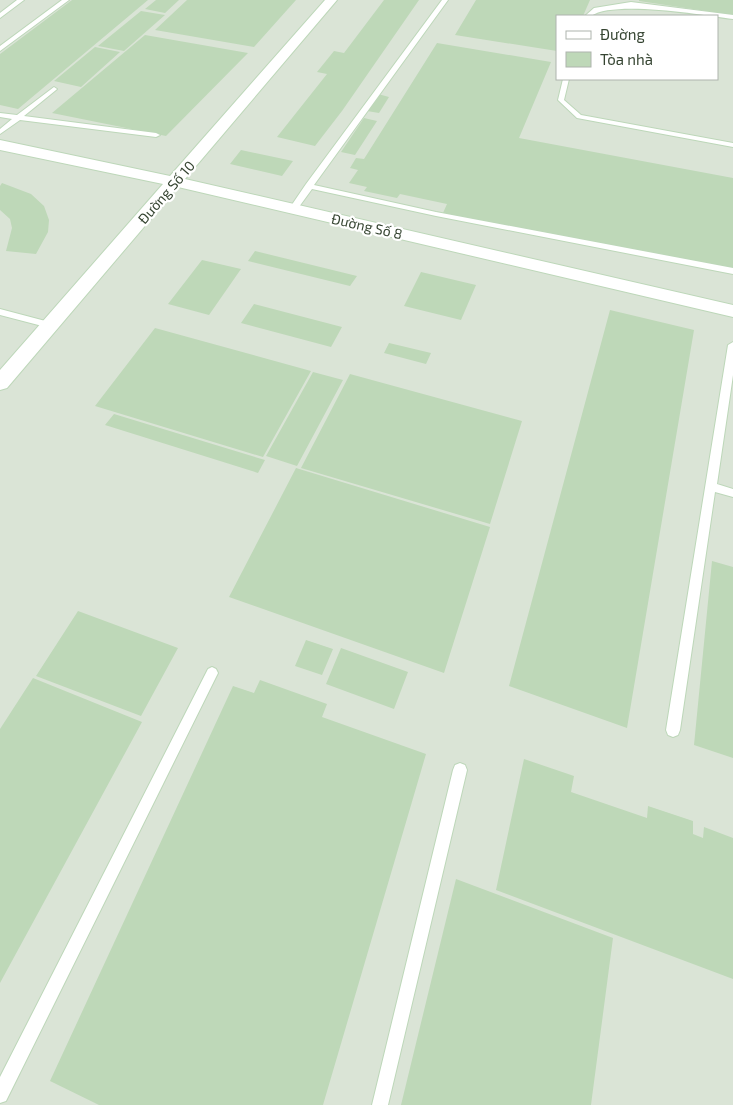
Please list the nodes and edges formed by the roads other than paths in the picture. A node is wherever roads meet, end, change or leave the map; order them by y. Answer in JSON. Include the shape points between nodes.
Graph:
{"nodes":[{"id":1,"x":21,"y":0,"type":"edge"},
{"id":2,"x":66,"y":0,"type":"edge"},
{"id":3,"x":331,"y":0,"type":"edge"},
{"id":4,"x":445,"y":0,"type":"edge"},
{"id":5,"x":589,"y":15,"type":"edge"},
{"id":6,"x":717,"y":15,"type":"edge"},
{"id":7,"x":718,"y":15,"type":"edge"},
{"id":8,"x":0,"y":16,"type":"edge"},
{"id":9,"x":733,"y":17,"type":"edge"},
{"id":10,"x":0,"y":49,"type":"edge"},
{"id":11,"x":566,"y":80,"type":"edge"},
{"id":12,"x":54,"y":89,"type":"dead end"},
{"id":13,"x":0,"y":115,"type":"edge"},
{"id":14,"x":18,"y":118,"type":"junction"},
{"id":15,"x":0,"y":132,"type":"edge"},
{"id":16,"x":156,"y":135,"type":"dead end"},
{"id":17,"x":733,"y":144,"type":"edge"},
{"id":18,"x":0,"y":145,"type":"edge"},
{"id":19,"x":175,"y":182,"type":"junction"},
{"id":20,"x":309,"y":186,"type":"junction"},
{"id":21,"x":292,"y":209,"type":"junction"},
{"id":22,"x":733,"y":272,"type":"edge"},
{"id":23,"x":733,"y":311,"type":"edge"},
{"id":24,"x":0,"y":312,"type":"edge"},
{"id":25,"x":50,"y":325,"type":"junction"},
{"id":26,"x":733,"y":345,"type":"edge"},
{"id":27,"x":0,"y":383,"type":"edge"},
{"id":28,"x":712,"y":487,"type":"junction"},
{"id":29,"x":733,"y":493,"type":"edge"},
{"id":30,"x":212,"y":673,"type":"dead end"},
{"id":31,"x":673,"y":730,"type":"dead end"},
{"id":32,"x":460,"y":770,"type":"dead end"},
{"id":33,"x":0,"y":1095,"type":"edge"},
{"id":34,"x":380,"y":1105,"type":"edge"}],
"edges":[{"from":1,"to":8,"type":"lane"},
{"from":2,"to":10,"type":"lane"},
{"from":3,"to":19,"type":"street","name":"Đường Số 10"},
{"from":4,"to":20,"type":"lane"},
{"from":5,"to":6,"type":"lane","via":[[596,9],[631,4]]},
{"from":7,"to":9,"type":"lane"},
{"from":11,"to":17,"type":"lane","via":[[561,100],[579,117]]},
{"from":12,"to":14,"type":"lane"},
{"from":13,"to":14,"type":"lane"},
{"from":14,"to":15,"type":"lane"},
{"from":14,"to":16,"type":"lane"},
{"from":18,"to":19,"type":"street","name":"Đường Số 8"},
{"from":19,"to":21,"type":"street","name":"Đường Số 8"},
{"from":19,"to":25,"type":"street","name":"Đường Số 10"},
{"from":20,"to":21,"type":"lane"},
{"from":20,"to":22,"type":"lane"},
{"from":21,"to":23,"type":"street","name":"Đường Số 8"},
{"from":24,"to":25,"type":"lane"},
{"from":25,"to":27,"type":"street","name":"Đường Số 10"},
{"from":26,"to":28,"type":"lane"},
{"from":28,"to":29,"type":"lane"},
{"from":28,"to":31,"type":"lane"},
{"from":30,"to":33,"type":"lane"},
{"from":32,"to":34,"type":"lane"}]}
